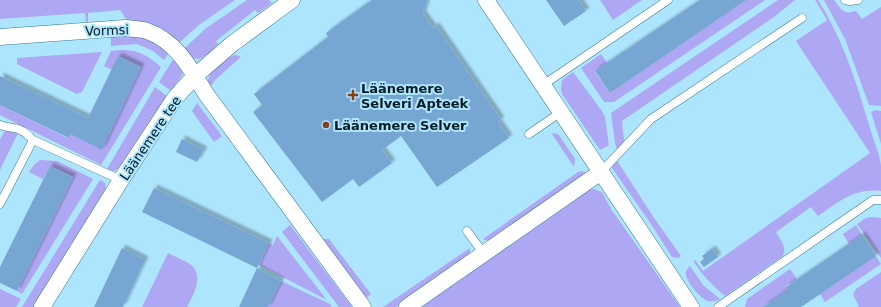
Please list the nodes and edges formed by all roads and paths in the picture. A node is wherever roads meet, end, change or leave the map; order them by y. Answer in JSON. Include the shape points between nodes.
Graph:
{"nodes":[{"id":1,"x":292,"y":0,"type":"edge"},
{"id":2,"x":486,"y":0,"type":"edge"},
{"id":3,"x":668,"y":0,"type":"edge"},
{"id":4,"x":845,"y":0,"type":"edge"},
{"id":5,"x":858,"y":0,"type":"edge"},
{"id":6,"x":802,"y":18,"type":"dead end"},
{"id":7,"x":0,"y":37,"type":"edge"},
{"id":8,"x":194,"y":76,"type":"junction"},
{"id":9,"x":543,"y":85,"type":"junction"},
{"id":10,"x":561,"y":112,"type":"junction"},
{"id":11,"x":0,"y":125,"type":"edge"},
{"id":12,"x":529,"y":134,"type":"dead end"},
{"id":13,"x":33,"y":140,"type":"junction"},
{"id":14,"x":601,"y":172,"type":"junction"},
{"id":15,"x":121,"y":180,"type":"junction"},
{"id":16,"x":881,"y":200,"type":"edge"},
{"id":17,"x":0,"y":204,"type":"edge"},
{"id":18,"x":467,"y":230,"type":"dead end"},
{"id":19,"x":484,"y":254,"type":"junction"},
{"id":20,"x":42,"y":307,"type":"edge"},
{"id":21,"x":363,"y":307,"type":"edge"},
{"id":22,"x":407,"y":307,"type":"edge"},
{"id":23,"x":691,"y":307,"type":"edge"},
{"id":24,"x":718,"y":307,"type":"edge"}],
"edges":[{"from":1,"to":8,"type":"street","name":"Läänemere tee"},
{"from":2,"to":9,"type":"street"},
{"from":3,"to":9,"type":"lane"},
{"from":4,"to":5,"type":"lane"},
{"from":6,"to":14,"type":"lane","via":[[651,119]]},
{"from":7,"to":8,"type":"street","name":"Vormsi","via":[[125,28],[146,30],[161,37],[177,51],[187,62]]},
{"from":8,"to":15,"type":"street","name":"Läänemere tee","via":[[175,98]]},
{"from":8,"to":21,"type":"street","name":"Vormsi"},
{"from":9,"to":10,"type":"street"},
{"from":10,"to":12,"type":"lane"},
{"from":10,"to":14,"type":"street"},
{"from":11,"to":13,"type":"lane","via":[[15,128],[28,134]]},
{"from":13,"to":15,"type":"lane"},
{"from":13,"to":17,"type":"lane"},
{"from":14,"to":19,"type":"street"},
{"from":14,"to":23,"type":"street"},
{"from":15,"to":20,"type":"street","name":"Läänemere tee"},
{"from":16,"to":24,"type":"lane","via":[[873,200]]},
{"from":18,"to":19,"type":"lane"},
{"from":19,"to":22,"type":"street"}]}
